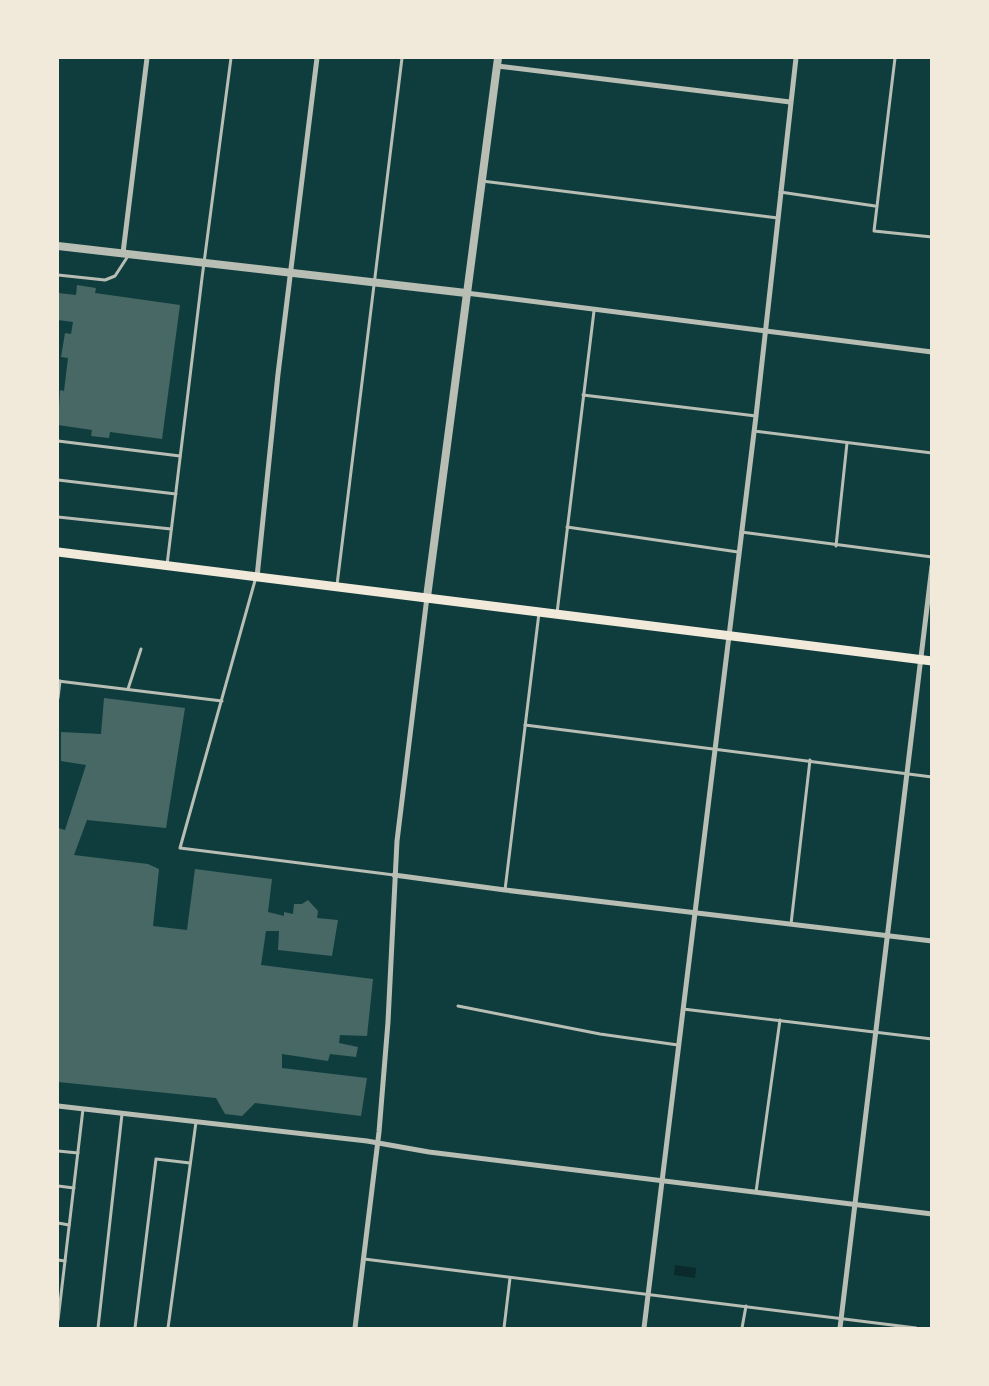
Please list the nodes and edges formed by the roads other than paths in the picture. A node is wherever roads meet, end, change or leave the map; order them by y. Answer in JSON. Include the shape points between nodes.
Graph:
{"nodes":[{"id":1,"x":147,"y":58,"type":"edge"},
{"id":2,"x":231,"y":58,"type":"edge"},
{"id":3,"x":317,"y":58,"type":"edge"},
{"id":4,"x":402,"y":58,"type":"edge"},
{"id":5,"x":796,"y":58,"type":"edge"},
{"id":6,"x":894,"y":58,"type":"edge"},
{"id":7,"x":498,"y":62,"type":"edge"},
{"id":8,"x":790,"y":102,"type":"junction"},
{"id":9,"x":481,"y":181,"type":"junction"},
{"id":10,"x":780,"y":192,"type":"junction"},
{"id":11,"x":875,"y":206,"type":"junction"},
{"id":12,"x":778,"y":218,"type":"junction"},
{"id":13,"x":932,"y":237,"type":"edge"},
{"id":14,"x":58,"y":246,"type":"edge"},
{"id":15,"x":126,"y":253,"type":"junction"},
{"id":16,"x":204,"y":262,"type":"junction"},
{"id":17,"x":291,"y":273,"type":"junction"},
{"id":18,"x":58,"y":275,"type":"edge"},
{"id":19,"x":374,"y":282,"type":"junction"},
{"id":20,"x":466,"y":293,"type":"junction"},
{"id":21,"x":594,"y":311,"type":"junction"},
{"id":22,"x":766,"y":332,"type":"junction"},
{"id":23,"x":932,"y":352,"type":"edge"},
{"id":24,"x":584,"y":395,"type":"junction"},
{"id":25,"x":756,"y":416,"type":"junction"},
{"id":26,"x":754,"y":431,"type":"junction"},
{"id":27,"x":58,"y":441,"type":"edge"},
{"id":28,"x":847,"y":443,"type":"junction"},
{"id":29,"x":932,"y":452,"type":"edge"},
{"id":30,"x":180,"y":456,"type":"junction"},
{"id":31,"x":58,"y":480,"type":"edge"},
{"id":32,"x":176,"y":494,"type":"junction"},
{"id":33,"x":58,"y":517,"type":"edge"},
{"id":34,"x":567,"y":527,"type":"junction"},
{"id":35,"x":171,"y":529,"type":"junction"},
{"id":36,"x":741,"y":532,"type":"junction"},
{"id":37,"x":836,"y":546,"type":"junction"},
{"id":38,"x":58,"y":552,"type":"edge"},
{"id":39,"x":738,"y":552,"type":"junction"},
{"id":40,"x":932,"y":557,"type":"edge"},
{"id":41,"x":167,"y":566,"type":"junction"},
{"id":42,"x":932,"y":566,"type":"edge"},
{"id":43,"x":256,"y":577,"type":"junction"},
{"id":44,"x":336,"y":588,"type":"junction"},
{"id":45,"x":427,"y":597,"type":"junction"},
{"id":46,"x":540,"y":613,"type":"junction"},
{"id":47,"x":556,"y":615,"type":"junction"},
{"id":48,"x":727,"y":637,"type":"junction"},
{"id":49,"x":141,"y":649,"type":"dead end"},
{"id":50,"x":919,"y":660,"type":"junction"},
{"id":51,"x":932,"y":661,"type":"edge"},
{"id":52,"x":59,"y":681,"type":"edge"},
{"id":53,"x":128,"y":689,"type":"junction"},
{"id":54,"x":58,"y":698,"type":"edge"},
{"id":55,"x":222,"y":701,"type":"junction"},
{"id":56,"x":525,"y":725,"type":"junction"},
{"id":57,"x":714,"y":750,"type":"junction"},
{"id":58,"x":810,"y":760,"type":"junction"},
{"id":59,"x":906,"y":774,"type":"junction"},
{"id":60,"x":932,"y":777,"type":"edge"},
{"id":61,"x":394,"y":875,"type":"junction"},
{"id":62,"x":505,"y":890,"type":"junction"},
{"id":63,"x":694,"y":912,"type":"junction"},
{"id":64,"x":791,"y":924,"type":"junction"},
{"id":65,"x":887,"y":935,"type":"junction"},
{"id":66,"x":932,"y":941,"type":"edge"},
{"id":67,"x":458,"y":1006,"type":"dead end"},
{"id":68,"x":683,"y":1009,"type":"junction"},
{"id":69,"x":780,"y":1020,"type":"junction"},
{"id":70,"x":876,"y":1032,"type":"junction"},
{"id":71,"x":932,"y":1039,"type":"edge"},
{"id":72,"x":678,"y":1045,"type":"junction"},
{"id":73,"x":58,"y":1106,"type":"edge"},
{"id":74,"x":83,"y":1109,"type":"junction"},
{"id":75,"x":122,"y":1113,"type":"junction"},
{"id":76,"x":196,"y":1122,"type":"junction"},
{"id":77,"x":378,"y":1143,"type":"junction"},
{"id":78,"x":58,"y":1151,"type":"edge"},
{"id":79,"x":78,"y":1154,"type":"junction"},
{"id":80,"x":190,"y":1163,"type":"junction"},
{"id":81,"x":661,"y":1181,"type":"junction"},
{"id":82,"x":58,"y":1186,"type":"edge"},
{"id":83,"x":74,"y":1188,"type":"junction"},
{"id":84,"x":756,"y":1192,"type":"junction"},
{"id":85,"x":854,"y":1204,"type":"junction"},
{"id":86,"x":932,"y":1214,"type":"edge"},
{"id":87,"x":58,"y":1223,"type":"edge"},
{"id":88,"x":69,"y":1225,"type":"junction"},
{"id":89,"x":364,"y":1259,"type":"junction"},
{"id":90,"x":58,"y":1260,"type":"edge"},
{"id":91,"x":65,"y":1261,"type":"junction"},
{"id":92,"x":510,"y":1278,"type":"junction"},
{"id":93,"x":648,"y":1295,"type":"junction"},
{"id":94,"x":59,"y":1298,"type":"edge"},
{"id":95,"x":746,"y":1306,"type":"junction"},
{"id":96,"x":841,"y":1319,"type":"junction"},
{"id":97,"x":58,"y":1320,"type":"edge"},
{"id":98,"x":98,"y":1328,"type":"edge"},
{"id":99,"x":135,"y":1328,"type":"edge"},
{"id":100,"x":168,"y":1328,"type":"edge"},
{"id":101,"x":355,"y":1328,"type":"edge"},
{"id":102,"x":504,"y":1328,"type":"edge"},
{"id":103,"x":644,"y":1328,"type":"edge"},
{"id":104,"x":742,"y":1328,"type":"edge"},
{"id":105,"x":840,"y":1328,"type":"edge"},
{"id":106,"x":916,"y":1328,"type":"edge"}],
"edges":[{"from":1,"to":15,"type":"street"},
{"from":2,"to":16,"type":"lane"},
{"from":3,"to":17,"type":"street"},
{"from":4,"to":19,"type":"lane"},
{"from":5,"to":8,"type":"street"},
{"from":6,"to":11,"type":"lane"},
{"from":7,"to":8,"type":"street"},
{"from":7,"to":9,"type":"street"},
{"from":8,"to":10,"type":"street"},
{"from":9,"to":12,"type":"lane"},
{"from":9,"to":20,"type":"street"},
{"from":10,"to":11,"type":"lane"},
{"from":10,"to":12,"type":"street"},
{"from":11,"to":13,"type":"lane","via":[[874,231]]},
{"from":12,"to":22,"type":"street"},
{"from":14,"to":15,"type":"street"},
{"from":15,"to":16,"type":"street"},
{"from":15,"to":18,"type":"lane","via":[[115,276],[105,280]]},
{"from":16,"to":17,"type":"street"},
{"from":16,"to":30,"type":"lane"},
{"from":17,"to":19,"type":"street"},
{"from":17,"to":43,"type":"street"},
{"from":19,"to":20,"type":"street"},
{"from":19,"to":44,"type":"lane"},
{"from":20,"to":21,"type":"street"},
{"from":20,"to":45,"type":"street"},
{"from":21,"to":22,"type":"street"},
{"from":21,"to":24,"type":"lane"},
{"from":22,"to":23,"type":"street"},
{"from":22,"to":25,"type":"street"},
{"from":24,"to":25,"type":"lane"},
{"from":24,"to":34,"type":"lane"},
{"from":25,"to":26,"type":"street"},
{"from":26,"to":28,"type":"lane"},
{"from":26,"to":36,"type":"street"},
{"from":27,"to":30,"type":"lane"},
{"from":28,"to":29,"type":"lane"},
{"from":28,"to":37,"type":"lane"},
{"from":30,"to":32,"type":"lane"},
{"from":31,"to":32,"type":"lane"},
{"from":32,"to":35,"type":"lane"},
{"from":33,"to":35,"type":"lane"},
{"from":34,"to":39,"type":"lane"},
{"from":34,"to":47,"type":"lane"},
{"from":35,"to":41,"type":"lane"},
{"from":36,"to":37,"type":"lane"},
{"from":36,"to":39,"type":"street"},
{"from":37,"to":40,"type":"lane"},
{"from":38,"to":41,"type":"main road"},
{"from":39,"to":48,"type":"street"},
{"from":41,"to":43,"type":"main road"},
{"from":42,"to":50,"type":"street"},
{"from":43,"to":44,"type":"main road"},
{"from":43,"to":55,"type":"lane"},
{"from":44,"to":45,"type":"main road"},
{"from":45,"to":46,"type":"main road"},
{"from":45,"to":61,"type":"street"},
{"from":46,"to":47,"type":"main road"},
{"from":46,"to":56,"type":"lane"},
{"from":47,"to":48,"type":"main road"},
{"from":48,"to":50,"type":"main road"},
{"from":48,"to":57,"type":"street"},
{"from":49,"to":53,"type":"lane"},
{"from":50,"to":51,"type":"main road"},
{"from":50,"to":59,"type":"street"},
{"from":52,"to":53,"type":"lane"},
{"from":52,"to":54,"type":"lane"},
{"from":53,"to":55,"type":"lane"},
{"from":55,"to":61,"type":"lane","via":[[180,848]]},
{"from":56,"to":57,"type":"lane"},
{"from":56,"to":62,"type":"lane"},
{"from":57,"to":58,"type":"lane"},
{"from":57,"to":63,"type":"street"},
{"from":58,"to":59,"type":"lane"},
{"from":58,"to":64,"type":"lane"},
{"from":59,"to":60,"type":"lane"},
{"from":59,"to":65,"type":"street"},
{"from":61,"to":62,"type":"street"},
{"from":61,"to":77,"type":"street","via":[[388,1022]]},
{"from":62,"to":63,"type":"street"},
{"from":63,"to":64,"type":"street"},
{"from":63,"to":68,"type":"street"},
{"from":64,"to":65,"type":"street"},
{"from":65,"to":66,"type":"street"},
{"from":65,"to":70,"type":"street"},
{"from":67,"to":72,"type":"lane","via":[[600,1034]]},
{"from":68,"to":69,"type":"lane"},
{"from":68,"to":72,"type":"street"},
{"from":69,"to":70,"type":"lane"},
{"from":69,"to":84,"type":"lane"},
{"from":70,"to":71,"type":"lane"},
{"from":70,"to":85,"type":"street"},
{"from":72,"to":81,"type":"street"},
{"from":73,"to":74,"type":"street"},
{"from":74,"to":75,"type":"street"},
{"from":74,"to":79,"type":"lane"},
{"from":75,"to":76,"type":"street"},
{"from":75,"to":98,"type":"lane"},
{"from":76,"to":77,"type":"street"},
{"from":76,"to":80,"type":"lane"},
{"from":77,"to":81,"type":"street"},
{"from":77,"to":89,"type":"street"},
{"from":78,"to":79,"type":"lane"},
{"from":79,"to":83,"type":"lane"},
{"from":80,"to":99,"type":"lane","via":[[156,1159]]},
{"from":80,"to":100,"type":"lane"},
{"from":81,"to":84,"type":"street"},
{"from":81,"to":93,"type":"street"},
{"from":82,"to":83,"type":"lane"},
{"from":83,"to":88,"type":"lane"},
{"from":84,"to":85,"type":"street"},
{"from":85,"to":86,"type":"street"},
{"from":85,"to":96,"type":"street"},
{"from":87,"to":88,"type":"lane"},
{"from":88,"to":91,"type":"lane"},
{"from":89,"to":92,"type":"lane"},
{"from":89,"to":101,"type":"street"},
{"from":90,"to":91,"type":"lane"},
{"from":91,"to":94,"type":"lane"},
{"from":92,"to":93,"type":"lane"},
{"from":92,"to":102,"type":"lane"},
{"from":93,"to":95,"type":"lane"},
{"from":93,"to":103,"type":"street"},
{"from":94,"to":97,"type":"lane"},
{"from":95,"to":96,"type":"lane"},
{"from":95,"to":104,"type":"lane"},
{"from":96,"to":105,"type":"street"},
{"from":96,"to":106,"type":"lane"}]}
